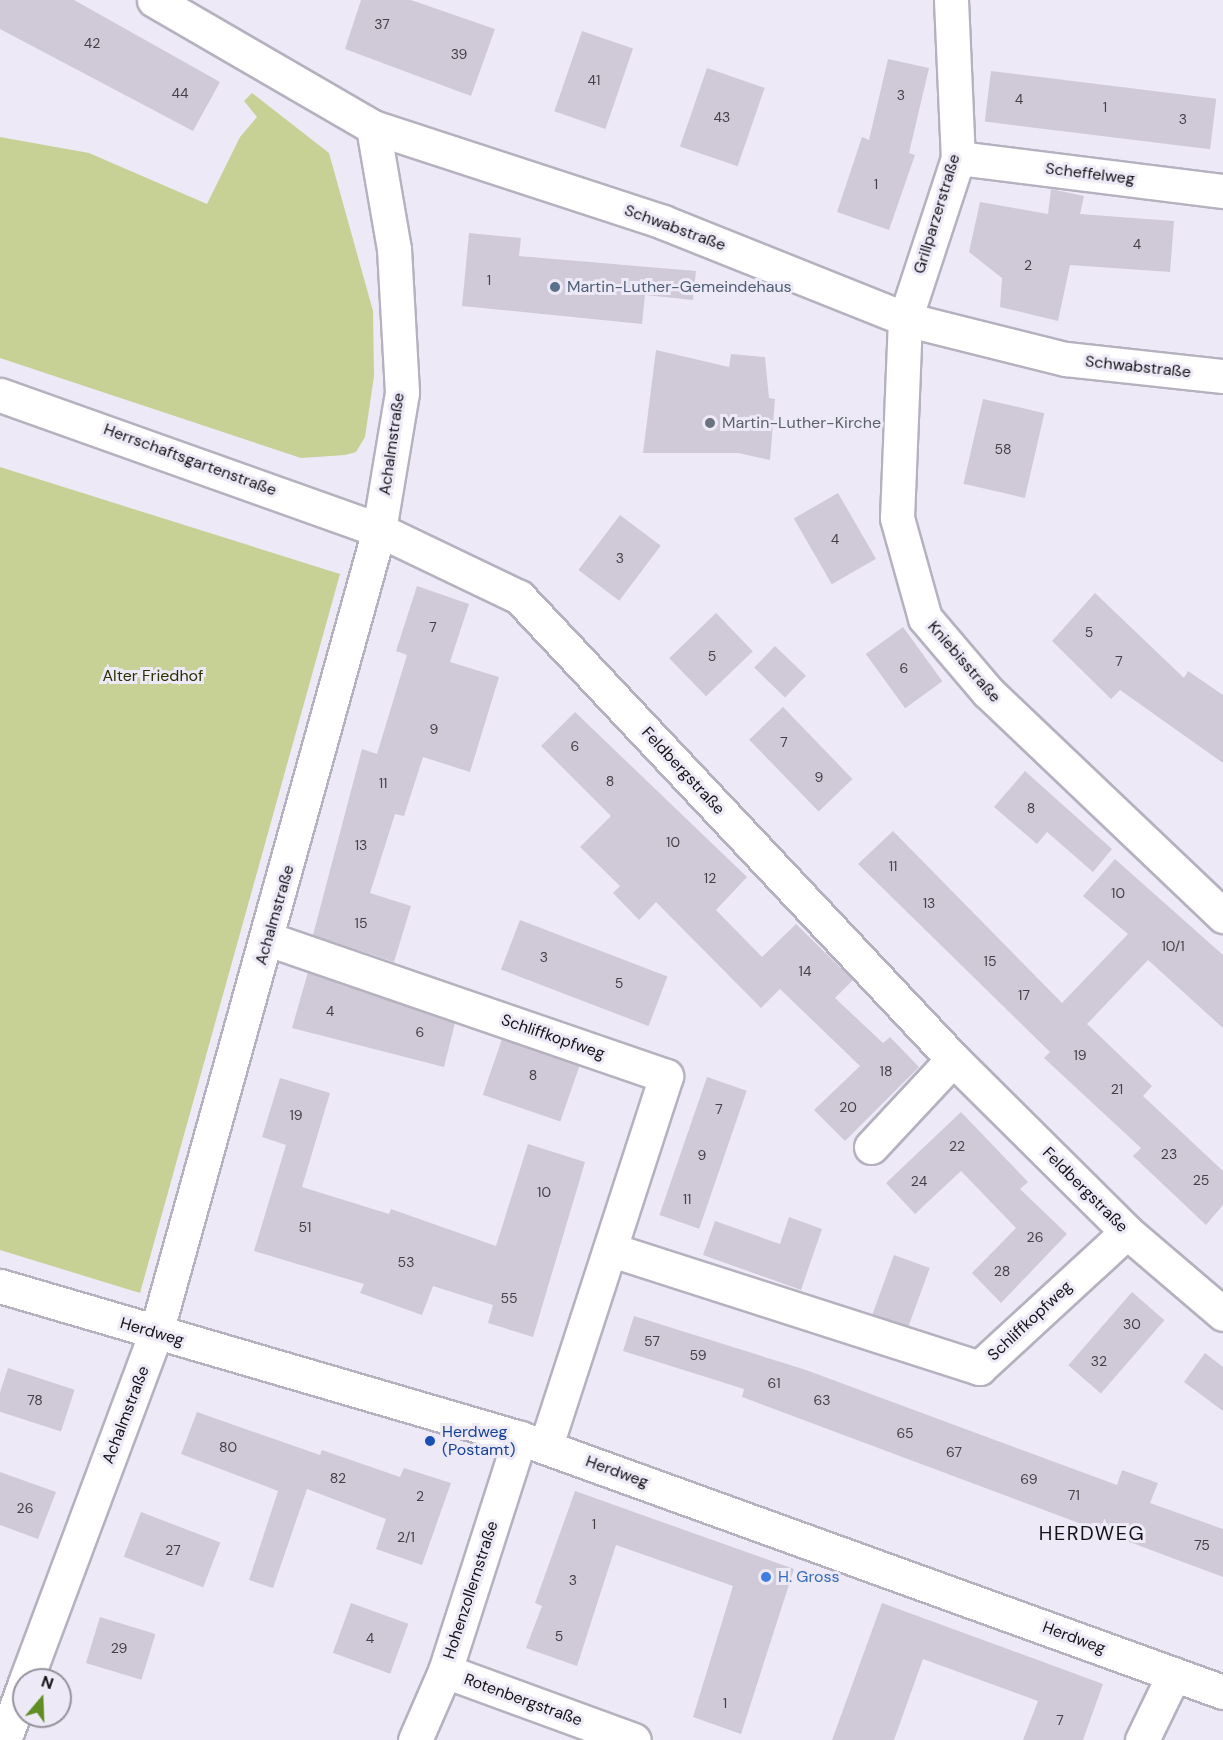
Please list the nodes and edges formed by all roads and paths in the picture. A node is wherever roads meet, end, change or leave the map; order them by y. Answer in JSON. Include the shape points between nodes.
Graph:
{"nodes":[{"id":1,"x":154,"y":0,"type":"edge"},
{"id":2,"x":951,"y":0,"type":"edge"},
{"id":3,"x":372,"y":127,"type":"junction"},
{"id":4,"x":958,"y":158,"type":"junction"},
{"id":5,"x":1223,"y":191,"type":"edge"},
{"id":6,"x":905,"y":319,"type":"junction"},
{"id":7,"x":1223,"y":376,"type":"edge"},
{"id":8,"x":0,"y":395,"type":"edge"},
{"id":9,"x":379,"y":530,"type":"junction"},
{"id":10,"x":1223,"y":916,"type":"edge"},
{"id":11,"x":267,"y":939,"type":"junction"},
{"id":12,"x":953,"y":1059,"type":"junction"},
{"id":13,"x":871,"y":1147,"type":"dead end"},
{"id":14,"x":1127,"y":1232,"type":"junction"},
{"id":15,"x":612,"y":1250,"type":"junction"},
{"id":16,"x":0,"y":1286,"type":"edge"},
{"id":17,"x":1223,"y":1314,"type":"edge"},
{"id":18,"x":156,"y":1333,"type":"junction"},
{"id":19,"x":533,"y":1442,"type":"junction"},
{"id":20,"x":30,"y":1668,"type":"edge"},
{"id":21,"x":445,"y":1671,"type":"junction"},
{"id":22,"x":1174,"y":1674,"type":"junction"},
{"id":23,"x":1223,"y":1692,"type":"edge"},
{"id":24,"x":12,"y":1718,"type":"edge"},
{"id":25,"x":4,"y":1740,"type":"edge"},
{"id":26,"x":415,"y":1740,"type":"edge"},
{"id":27,"x":634,"y":1740,"type":"edge"},
{"id":28,"x":1142,"y":1740,"type":"edge"}],
"edges":[{"from":1,"to":3,"type":"street","name":"Schwabstraße"},
{"from":2,"to":4,"type":"street","name":"Grillparzerstraße"},
{"from":3,"to":6,"type":"street","name":"Schwabstraße","via":[[663,222]]},
{"from":3,"to":9,"type":"street","name":"Achalmstraße","via":[[394,249],[402,392]]},
{"from":4,"to":5,"type":"street","name":"Scheffelweg"},
{"from":4,"to":6,"type":"street","name":"Grillparzerstraße"},
{"from":6,"to":7,"type":"street","name":"Schwabstraße","via":[[1066,359]]},
{"from":6,"to":10,"type":"street","name":"Kniebisstraße","via":[[897,518],[925,618],[988,692]]},
{"from":8,"to":9,"type":"street","name":"Herrschaftsgartenstraße"},
{"from":9,"to":11,"type":"street","name":"Achalmstraße"},
{"from":9,"to":12,"type":"street","name":"Feldbergstraße","via":[[519,597]]},
{"from":11,"to":15,"type":"street","name":"Schliffkopfweg","via":[[666,1076]]},
{"from":11,"to":18,"type":"street","name":"Achalmstraße"},
{"from":12,"to":13,"type":"street"},
{"from":12,"to":14,"type":"street","name":"Feldbergstraße"},
{"from":14,"to":15,"type":"street","name":"Schliffkopfweg","via":[[979,1368]]},
{"from":14,"to":17,"type":"street","name":"Feldbergstraße"},
{"from":15,"to":19,"type":"street","name":"Schliffkopfweg"},
{"from":16,"to":18,"type":"street","name":"Herdweg"},
{"from":18,"to":19,"type":"street","name":"Herdweg"},
{"from":18,"to":20,"type":"street","name":"Achalmstraße"},
{"from":19,"to":21,"type":"street","name":"Hohenzollernstraße"},
{"from":19,"to":22,"type":"street","name":"Herdweg"},
{"from":21,"to":26,"type":"street","name":"Hohenzollernstraße"},
{"from":21,"to":27,"type":"street","name":"Rotenbergstraße"},
{"from":22,"to":23,"type":"street","name":"Herdweg"},
{"from":22,"to":28,"type":"street"},
{"from":24,"to":25,"type":"street"}]}
